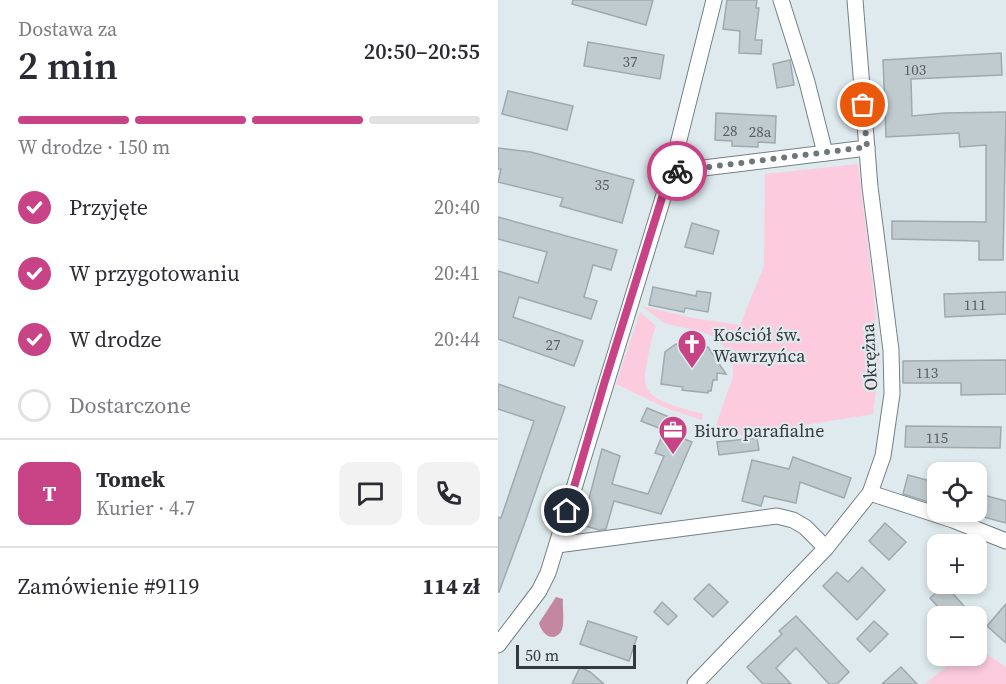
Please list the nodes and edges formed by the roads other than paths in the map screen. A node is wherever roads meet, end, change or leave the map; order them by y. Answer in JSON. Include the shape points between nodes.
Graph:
{"nodes":[{"id":1,"x":714,"y":0,"type":"edge"},
{"id":2,"x":781,"y":0,"type":"edge"},
{"id":3,"x":855,"y":0,"type":"edge"},
{"id":4,"x":867,"y":147,"type":"junction"},
{"id":5,"x":825,"y":153,"type":"junction"},
{"id":6,"x":670,"y":172,"type":"junction"},
{"id":7,"x":870,"y":493,"type":"junction"},
{"id":8,"x":1006,"y":541,"type":"edge"},
{"id":9,"x":557,"y":545,"type":"junction"},
{"id":10,"x":826,"y":548,"type":"junction"},
{"id":11,"x":498,"y":645,"type":"edge"},
{"id":12,"x":694,"y":684,"type":"edge"}],
"edges":[{"from":1,"to":6,"type":"street"},
{"from":2,"to":5,"type":"street"},
{"from":3,"to":4,"type":"street","name":"Okrężna"},
{"from":4,"to":5,"type":"street"},
{"from":4,"to":7,"type":"street","name":"Okrężna","via":[[891,350],[892,394],[883,456]]},
{"from":5,"to":6,"type":"street"},
{"from":6,"to":9,"type":"street"},
{"from":7,"to":8,"type":"street"},
{"from":7,"to":10,"type":"street","name":"Okrężna"},
{"from":9,"to":10,"type":"street","via":[[777,516],[805,527]]},
{"from":9,"to":11,"type":"street","via":[[539,591]]},
{"from":10,"to":12,"type":"street","name":"Okrężna"}]}
